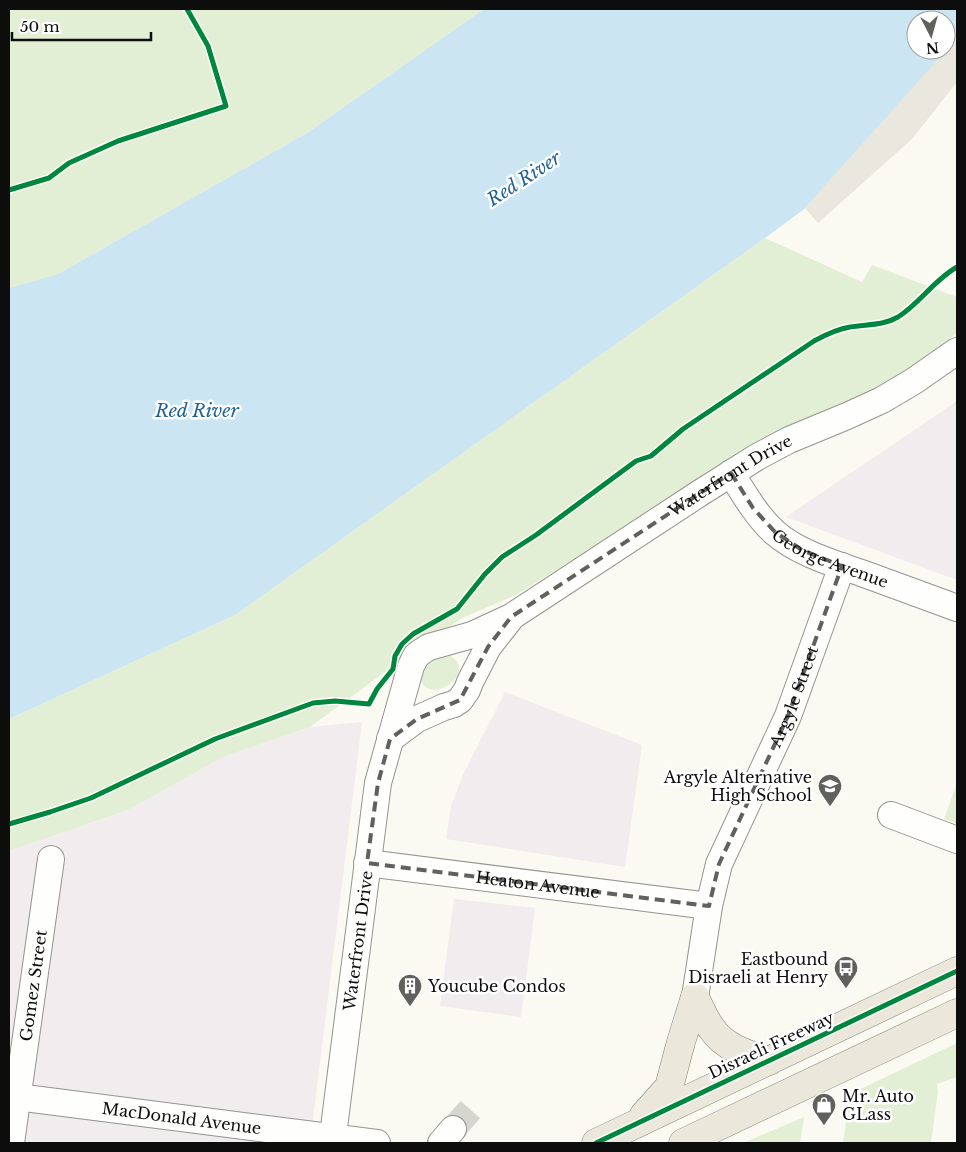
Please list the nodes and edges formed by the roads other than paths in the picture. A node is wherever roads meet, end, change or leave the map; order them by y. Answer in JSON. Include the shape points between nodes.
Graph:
{"nodes":[{"id":1,"x":957,"y":351,"type":"edge"},
{"id":2,"x":731,"y":473,"type":"junction"},
{"id":3,"x":842,"y":566,"type":"junction"},
{"id":4,"x":957,"y":608,"type":"edge"},
{"id":5,"x":511,"y":617,"type":"junction"},
{"id":6,"x":434,"y":646,"type":"junction"},
{"id":7,"x":409,"y":672,"type":"junction"},
{"id":8,"x":470,"y":682,"type":"junction"},
{"id":9,"x":444,"y":707,"type":"junction"},
{"id":10,"x":390,"y":739,"type":"junction"},
{"id":11,"x":891,"y":815,"type":"dead end"},
{"id":12,"x":957,"y":840,"type":"edge"},
{"id":13,"x":51,"y":859,"type":"dead end"},
{"id":14,"x":367,"y":863,"type":"junction"},
{"id":15,"x":709,"y":906,"type":"junction"},
{"id":16,"x":957,"y":971,"type":"edge"},
{"id":17,"x":695,"y":998,"type":"junction"},
{"id":18,"x":957,"y":1013,"type":"edge"},
{"id":19,"x":768,"y":1061,"type":"junction"},
{"id":20,"x":17,"y":1097,"type":"junction"},
{"id":21,"x":636,"y":1123,"type":"junction"},
{"id":22,"x":332,"y":1140,"type":"edge"},
{"id":23,"x":11,"y":1143,"type":"edge"},
{"id":24,"x":377,"y":1143,"type":"edge"},
{"id":25,"x":596,"y":1143,"type":"edge"},
{"id":26,"x":683,"y":1143,"type":"edge"}],
"edges":[{"from":1,"to":2,"type":"street","name":"Waterfront Drive","via":[[882,400],[789,440]]},
{"from":2,"to":3,"type":"street","name":"George Avenue","via":[[752,508],[775,532],[802,550]]},
{"from":2,"to":5,"type":"street","name":"Waterfront Drive"},
{"from":3,"to":4,"type":"street","name":"George Avenue"},
{"from":3,"to":15,"type":"street","name":"Argyle Street","via":[[788,716],[719,864]]},
{"from":5,"to":6,"type":"street","name":"Waterfront Drive","via":[[472,635]]},
{"from":5,"to":8,"type":"street","name":"Waterfront Drive","via":[[488,647]]},
{"from":6,"to":7,"type":"street","name":"Waterfront Drive","via":[[416,656]]},
{"from":6,"to":8,"type":"street","via":[[453,648],[462,654],[470,668]]},
{"from":7,"to":9,"type":"street","via":[[410,684],[418,698],[426,704]]},
{"from":7,"to":10,"type":"street","name":"Waterfront Drive"},
{"from":8,"to":9,"type":"street","name":"Waterfront Drive","via":[[460,700]]},
{"from":9,"to":10,"type":"street","name":"Waterfront Drive","via":[[417,720]]},
{"from":10,"to":14,"type":"street","name":"Waterfront Drive","via":[[378,783]]},
{"from":11,"to":12,"type":"street"},
{"from":13,"to":20,"type":"street","name":"Gomez Street"},
{"from":14,"to":15,"type":"street","name":"Heaton Avenue"},
{"from":14,"to":22,"type":"street","name":"Waterfront Drive"},
{"from":15,"to":17,"type":"street","name":"Argyle Street"},
{"from":16,"to":19,"type":"main road","name":"Disraeli Freeway"},
{"from":17,"to":19,"type":"main road","via":[[718,1037],[745,1054]]},
{"from":17,"to":21,"type":"main road","via":[[668,1087]]},
{"from":18,"to":26,"type":"main road"},
{"from":19,"to":21,"type":"main road","name":"Disraeli Freeway"},
{"from":20,"to":22,"type":"street","name":"MacDonald Avenue"},
{"from":20,"to":23,"type":"street","name":"Gomez Street"},
{"from":21,"to":25,"type":"main road","name":"Disraeli Freeway"},
{"from":22,"to":24,"type":"street","name":"MacDonald Avenue"}]}
